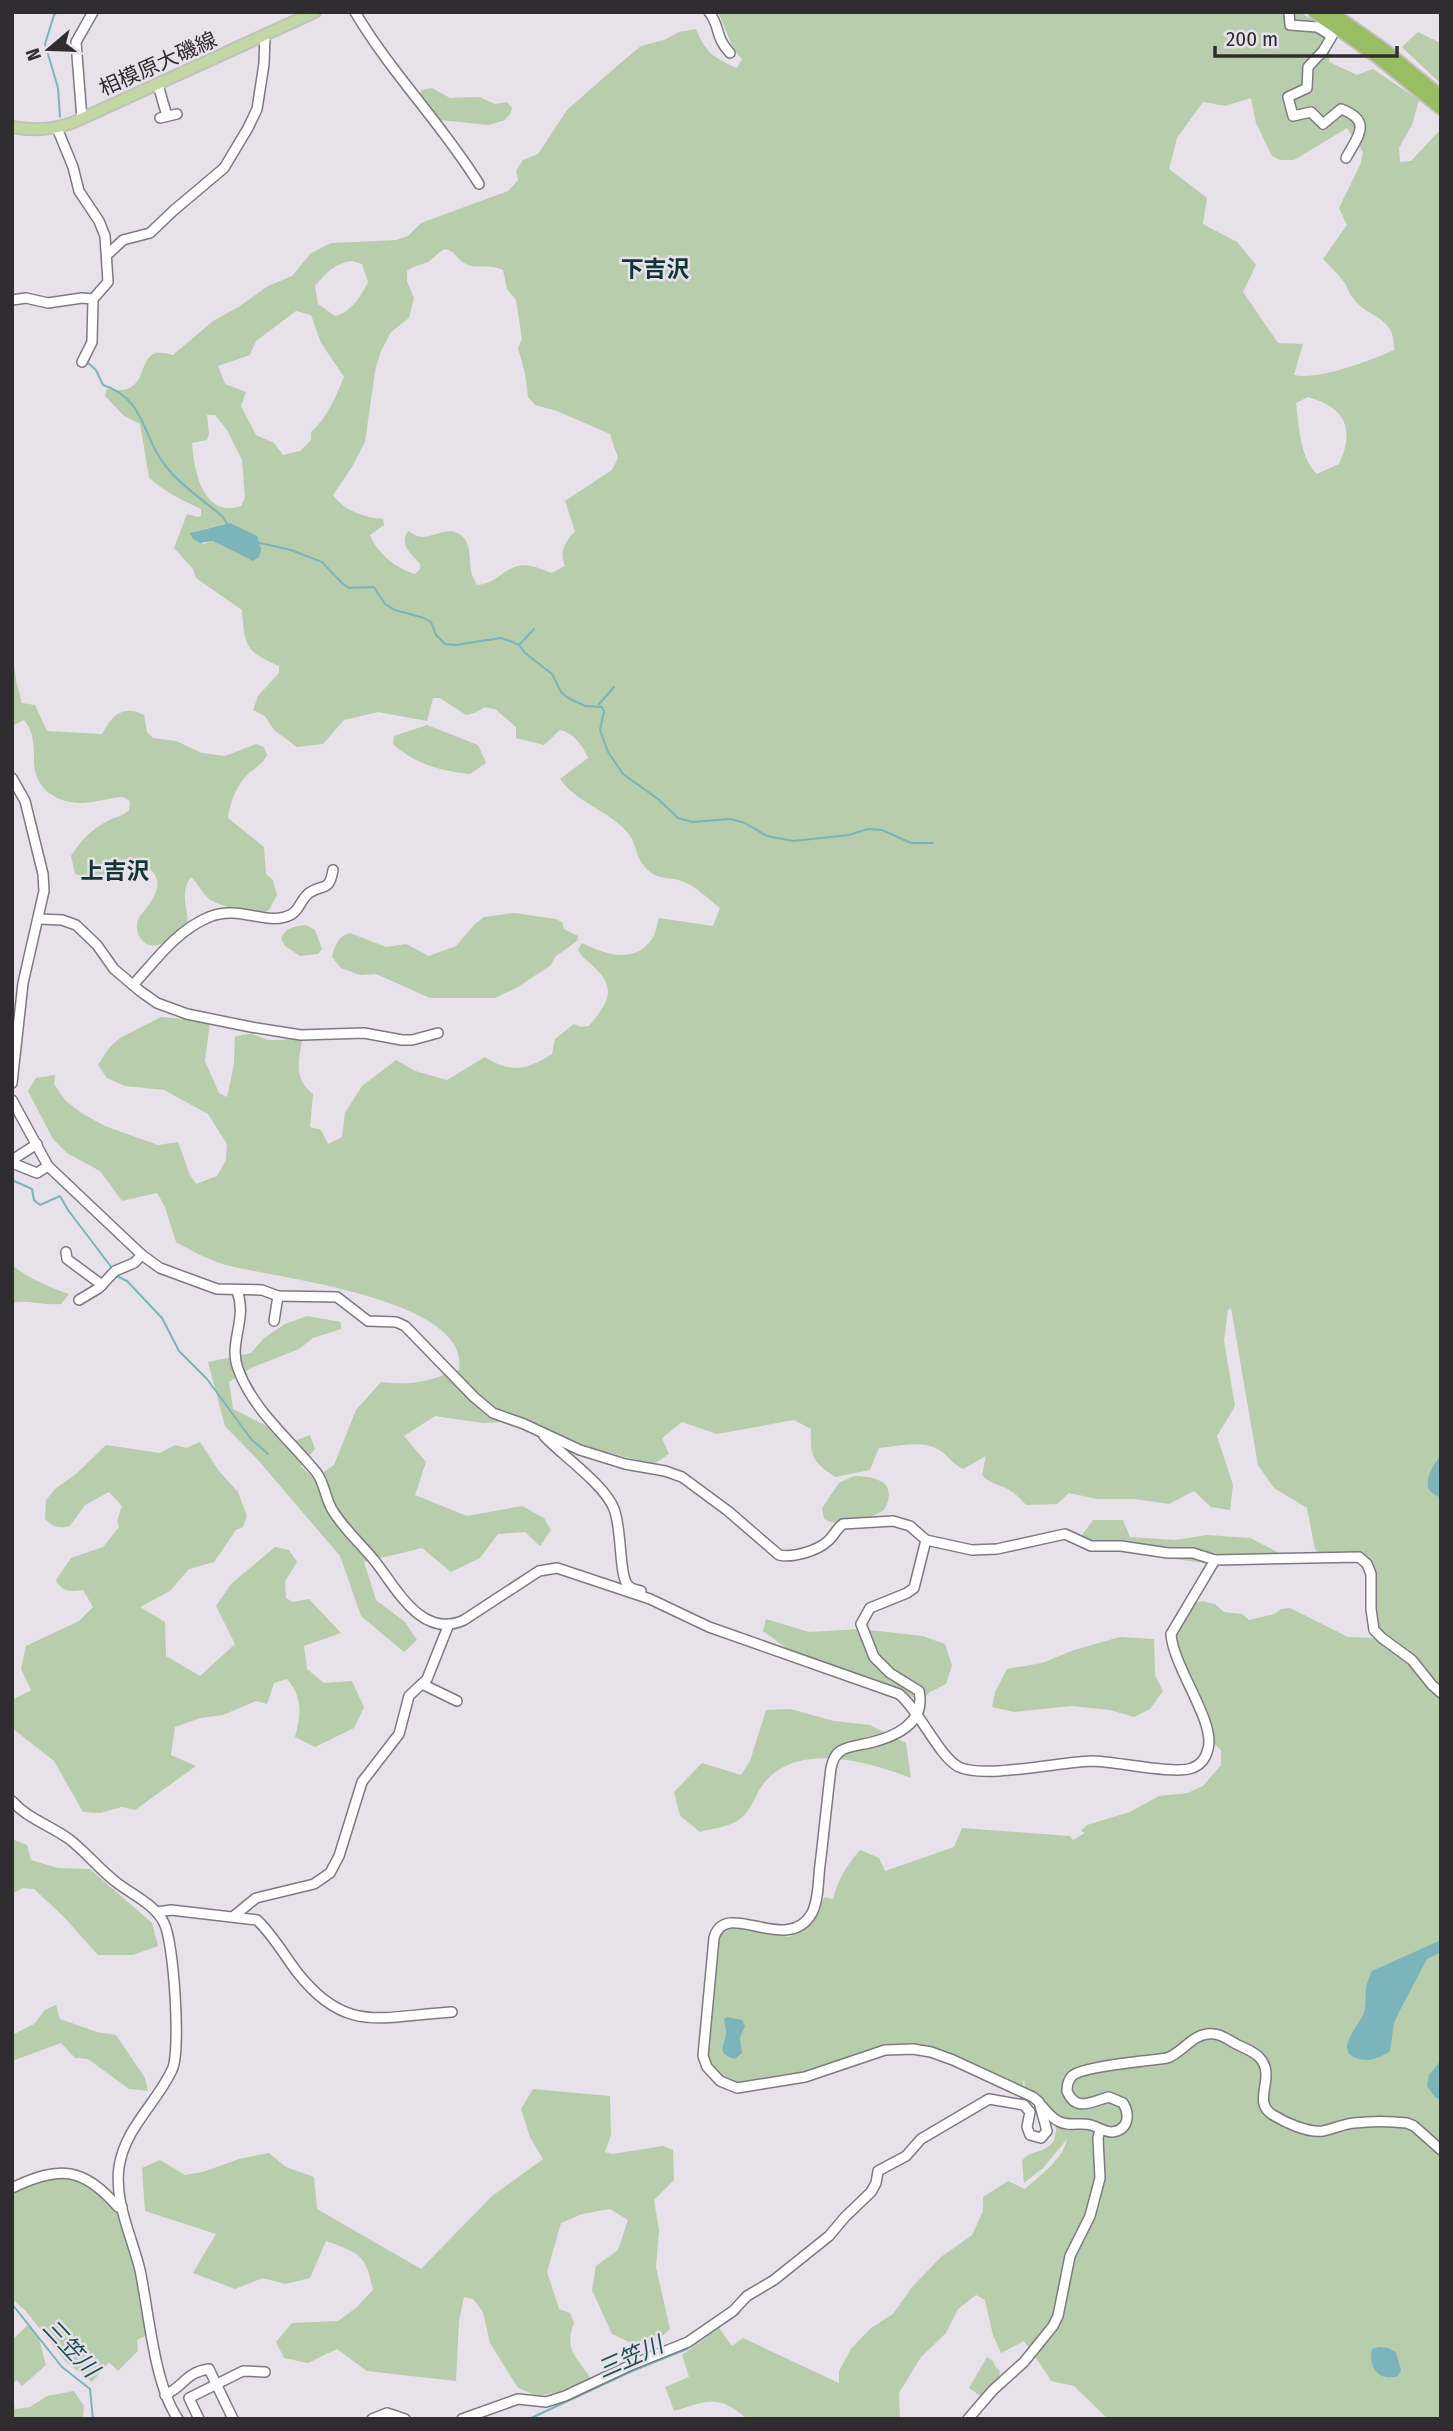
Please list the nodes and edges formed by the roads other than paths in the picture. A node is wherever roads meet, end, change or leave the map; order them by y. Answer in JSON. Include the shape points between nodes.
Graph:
{"nodes":[{"id":1,"x":93,"y":12,"type":"edge"},
{"id":2,"x":315,"y":12,"type":"edge"},
{"id":3,"x":355,"y":12,"type":"edge"},
{"id":4,"x":709,"y":12,"type":"edge"},
{"id":5,"x":1289,"y":12,"type":"edge"},
{"id":6,"x":1315,"y":12,"type":"edge"},
{"id":7,"x":1331,"y":12,"type":"edge"},
{"id":8,"x":265,"y":36,"type":"junction"},
{"id":9,"x":730,"y":53,"type":"dead end"},
{"id":10,"x":158,"y":85,"type":"junction"},
{"id":11,"x":1441,"y":97,"type":"edge"},
{"id":12,"x":1441,"y":108,"type":"edge"},
{"id":13,"x":168,"y":116,"type":"dead end"},
{"id":14,"x":82,"y":119,"type":"junction"},
{"id":15,"x":12,"y":127,"type":"edge"},
{"id":16,"x":57,"y":128,"type":"junction"},
{"id":17,"x":1346,"y":158,"type":"dead end"},
{"id":18,"x":480,"y":184,"type":"dead end"},
{"id":19,"x":107,"y":255,"type":"junction"},
{"id":20,"x":93,"y":299,"type":"junction"},
{"id":21,"x":12,"y":300,"type":"edge"},
{"id":22,"x":82,"y":362,"type":"dead end"},
{"id":23,"x":12,"y":778,"type":"edge"},
{"id":24,"x":333,"y":870,"type":"dead end"},
{"id":25,"x":39,"y":919,"type":"junction"},
{"id":26,"x":133,"y":985,"type":"junction"},
{"id":27,"x":438,"y":1033,"type":"dead end"},
{"id":28,"x":12,"y":1083,"type":"edge"},
{"id":29,"x":12,"y":1100,"type":"edge"},
{"id":30,"x":37,"y":1144,"type":"junction"},
{"id":31,"x":12,"y":1161,"type":"edge"},
{"id":32,"x":48,"y":1166,"type":"junction"},
{"id":33,"x":66,"y":1252,"type":"dead end"},
{"id":34,"x":142,"y":1255,"type":"junction"},
{"id":35,"x":102,"y":1285,"type":"junction"},
{"id":36,"x":237,"y":1291,"type":"junction"},
{"id":37,"x":278,"y":1296,"type":"junction"},
{"id":38,"x":79,"y":1300,"type":"dead end"},
{"id":39,"x":274,"y":1321,"type":"dead end"},
{"id":40,"x":540,"y":1432,"type":"junction"},
{"id":41,"x":926,"y":1540,"type":"junction"},
{"id":42,"x":1215,"y":1560,"type":"junction"},
{"id":43,"x":650,"y":1599,"type":"junction"},
{"id":44,"x":449,"y":1624,"type":"junction"},
{"id":45,"x":422,"y":1684,"type":"junction"},
{"id":46,"x":1441,"y":1693,"type":"edge"},
{"id":47,"x":457,"y":1701,"type":"dead end"},
{"id":48,"x":917,"y":1713,"type":"junction"},
{"id":49,"x":12,"y":1801,"type":"edge"},
{"id":50,"x":157,"y":1912,"type":"junction"},
{"id":51,"x":234,"y":1916,"type":"junction"},
{"id":52,"x":452,"y":2012,"type":"dead end"},
{"id":53,"x":1039,"y":2102,"type":"junction"},
{"id":54,"x":1100,"y":2130,"type":"junction"},
{"id":55,"x":1441,"y":2150,"type":"edge"},
{"id":56,"x":12,"y":2188,"type":"edge"},
{"id":57,"x":122,"y":2207,"type":"junction"},
{"id":58,"x":265,"y":2372,"type":"dead end"},
{"id":59,"x":216,"y":2386,"type":"junction"},
{"id":60,"x":165,"y":2395,"type":"junction"},
{"id":61,"x":178,"y":2419,"type":"edge"},
{"id":62,"x":199,"y":2419,"type":"edge"},
{"id":63,"x":233,"y":2419,"type":"edge"},
{"id":64,"x":372,"y":2419,"type":"edge"},
{"id":65,"x":405,"y":2419,"type":"edge"},
{"id":66,"x":462,"y":2419,"type":"edge"},
{"id":67,"x":968,"y":2419,"type":"edge"}],
"edges":[{"from":1,"to":14,"type":"street","via":[[76,41]]},
{"from":2,"to":8,"type":"main road","name":"相模原大磯線"},
{"from":3,"to":18,"type":"street"},
{"from":4,"to":9,"type":"street"},
{"from":5,"to":17,"type":"street","via":[[1290,25],[1317,27],[1332,36],[1308,67],[1307,88],[1288,97],[1293,116],[1311,112],[1322,124],[1342,109],[1354,114],[1362,131]]},
{"from":6,"to":12,"type":"highway"},
{"from":7,"to":11,"type":"highway"},
{"from":8,"to":10,"type":"main road","name":"相模原大磯線"},
{"from":8,"to":19,"type":"street","via":[[257,109],[224,168],[150,233],[123,240]]},
{"from":10,"to":13,"type":"street"},
{"from":10,"to":14,"type":"main road","name":"相模原大磯線"},
{"from":14,"to":16,"type":"main road","name":"相模原大磯線"},
{"from":15,"to":16,"type":"main road","name":"相模原大磯線"},
{"from":16,"to":19,"type":"street","via":[[79,191],[105,236]]},
{"from":19,"to":20,"type":"street","via":[[108,282]]},
{"from":20,"to":21,"type":"street"},
{"from":20,"to":22,"type":"street","via":[[92,342]]},
{"from":23,"to":25,"type":"street","via":[[25,801],[43,874]]},
{"from":24,"to":26,"type":"street","via":[[331,882],[309,893],[289,916],[271,919],[222,912],[193,925],[178,935]]},
{"from":25,"to":26,"type":"street","via":[[76,925]]},
{"from":25,"to":28,"type":"street","via":[[23,983]]},
{"from":26,"to":27,"type":"street","via":[[157,1003],[187,1014],[301,1035],[364,1033],[412,1040]]},
{"from":29,"to":30,"type":"street"},
{"from":30,"to":31,"type":"street"},
{"from":30,"to":32,"type":"street"},
{"from":31,"to":32,"type":"street","via":[[37,1173]]},
{"from":32,"to":34,"type":"street"},
{"from":33,"to":35,"type":"street","via":[[67,1259]]},
{"from":34,"to":35,"type":"street"},
{"from":34,"to":36,"type":"street","via":[[160,1268],[196,1282]]},
{"from":35,"to":38,"type":"street"},
{"from":36,"to":37,"type":"street","via":[[262,1290]]},
{"from":36,"to":44,"type":"street","via":[[242,1306],[236,1363],[254,1398],[316,1472],[333,1511],[408,1605],[424,1618]]},
{"from":37,"to":39,"type":"street"},
{"from":37,"to":40,"type":"street","via":[[337,1297],[368,1321],[405,1326],[483,1406]]},
{"from":40,"to":41,"type":"street","via":[[580,1450],[682,1477],[779,1555],[821,1546],[843,1524],[893,1521],[910,1526]]},
{"from":40,"to":43,"type":"street","via":[[606,1493],[620,1526],[625,1582],[650,1594]]},
{"from":41,"to":42,"type":"street","via":[[979,1550],[1065,1534],[1091,1546],[1193,1553]]},
{"from":41,"to":48,"type":"street","via":[[914,1588],[870,1608],[861,1624],[874,1657],[919,1692]]},
{"from":42,"to":46,"type":"street","via":[[1359,1557],[1371,1574],[1374,1630],[1412,1660]]},
{"from":42,"to":48,"type":"street","via":[[1171,1634],[1209,1734],[1208,1751],[1191,1769],[1090,1761],[974,1771],[950,1760]]},
{"from":43,"to":44,"type":"street","via":[[550,1567],[464,1620]]},
{"from":43,"to":48,"type":"street","via":[[709,1627],[899,1694]]},
{"from":44,"to":45,"type":"street"},
{"from":45,"to":47,"type":"street"},
{"from":45,"to":51,"type":"street","via":[[409,1696],[397,1738],[362,1782],[330,1873],[314,1884],[256,1898]]},
{"from":48,"to":53,"type":"street","via":[[901,1731],[845,1748],[834,1758],[817,1895],[810,1916],[789,1930],[733,1921],[716,1933],[704,2060],[720,2081],[737,2088],[805,2077],[885,2050],[922,2050]]},
{"from":49,"to":50,"type":"street","via":[[69,1840]]},
{"from":50,"to":51,"type":"street"},
{"from":50,"to":57,"type":"street","via":[[170,1944],[176,2057],[168,2079],[126,2140],[118,2177]]},
{"from":51,"to":52,"type":"street","via":[[257,1920],[316,1995],[334,2008],[377,2018]]},
{"from":53,"to":54,"type":"street","via":[[1058,2122],[1089,2124]]},
{"from":53,"to":66,"type":"street","via":[[1048,2126],[1041,2138],[1028,2132],[1028,2108],[996,2099],[981,2103],[921,2139],[906,2156],[878,2171],[871,2192],[820,2243],[678,2348],[553,2400],[518,2399]]},
{"from":54,"to":55,"type":"street","via":[[1111,2132],[1126,2124],[1127,2109],[1123,2102],[1109,2097],[1085,2105],[1073,2102],[1067,2085],[1074,2073],[1167,2059],[1210,2033],[1262,2060],[1267,2079],[1262,2097],[1272,2114],[1314,2131],[1352,2123],[1407,2123]]},
{"from":54,"to":67,"type":"street","via":[[1100,2178],[1090,2216],[1070,2256],[1053,2326]]},
{"from":56,"to":57,"type":"street","via":[[32,2179],[75,2173]]},
{"from":57,"to":60,"type":"street"},
{"from":58,"to":59,"type":"street","via":[[243,2371]]},
{"from":59,"to":60,"type":"street","via":[[209,2369],[197,2371],[189,2374],[179,2389]]},
{"from":59,"to":62,"type":"street","via":[[189,2398]]},
{"from":59,"to":63,"type":"street"},
{"from":60,"to":61,"type":"street"},
{"from":64,"to":65,"type":"street","via":[[387,2413]]}]}
